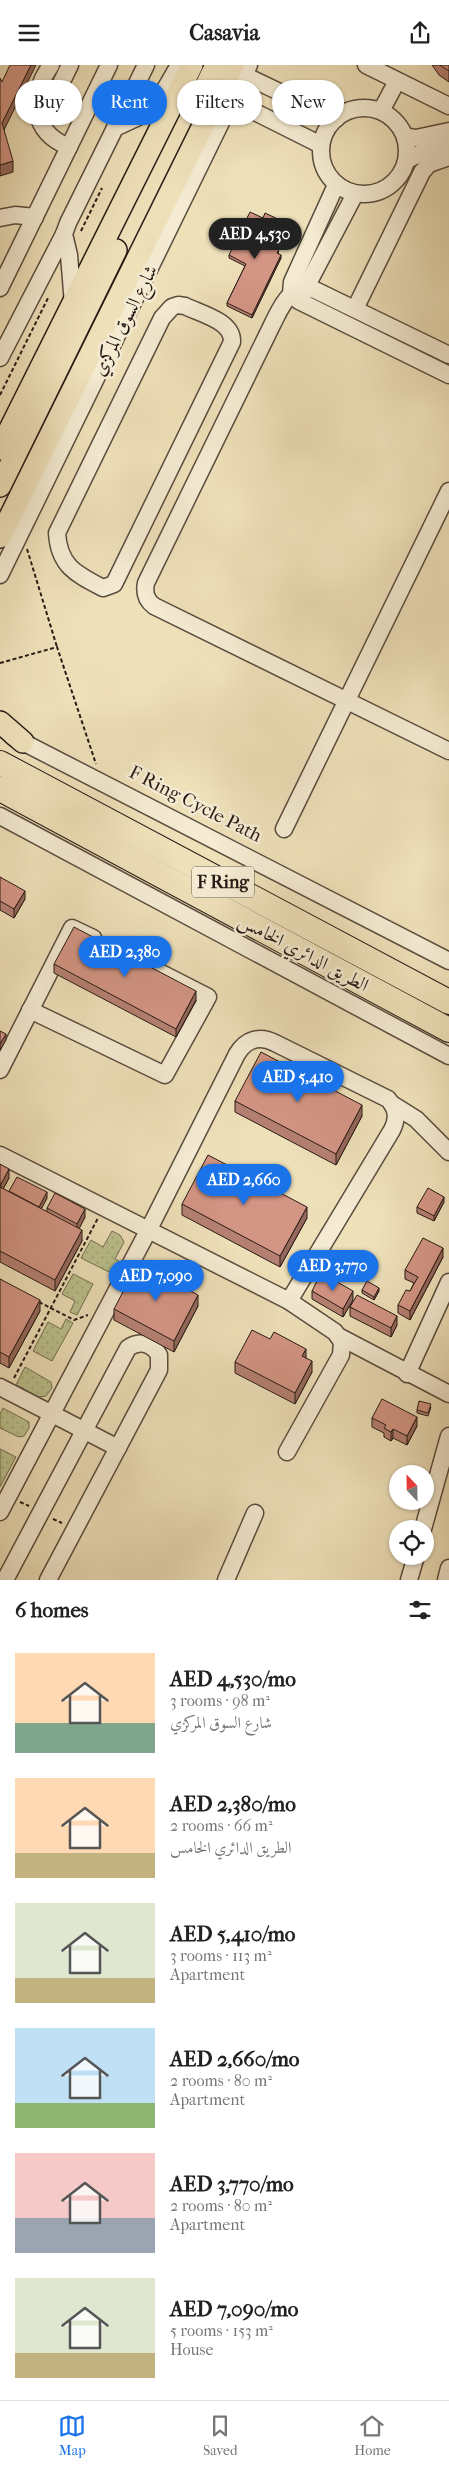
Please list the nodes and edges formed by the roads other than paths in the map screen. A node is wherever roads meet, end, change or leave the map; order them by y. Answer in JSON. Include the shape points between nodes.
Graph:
{"nodes":[{"id":1,"x":51,"y":65,"type":"edge"},
{"id":2,"x":70,"y":65,"type":"edge"},
{"id":3,"x":109,"y":65,"type":"edge"},
{"id":4,"x":146,"y":65,"type":"edge"},
{"id":5,"x":179,"y":65,"type":"edge"},
{"id":6,"x":192,"y":65,"type":"edge"},
{"id":7,"x":216,"y":65,"type":"edge"},
{"id":8,"x":366,"y":65,"type":"edge"},
{"id":9,"x":242,"y":68,"type":"edge"},
{"id":10,"x":44,"y":80,"type":"edge"},
{"id":11,"x":62,"y":80,"type":"edge"},
{"id":12,"x":238,"y":80,"type":"edge"},
{"id":13,"x":396,"y":81,"type":"junction"},
{"id":14,"x":272,"y":84,"type":"edge"},
{"id":15,"x":449,"y":106,"type":"edge"},
{"id":16,"x":381,"y":111,"type":"junction"},
{"id":17,"x":262,"y":115,"type":"edge"},
{"id":18,"x":344,"y":115,"type":"edge"},
{"id":19,"x":44,"y":125,"type":"edge"},
{"id":20,"x":220,"y":125,"type":"edge"},
{"id":21,"x":331,"y":125,"type":"edge"},
{"id":22,"x":114,"y":128,"type":"junction"},
{"id":23,"x":449,"y":131,"type":"edge"},
{"id":24,"x":405,"y":136,"type":"junction"},
{"id":25,"x":321,"y":145,"type":"junction"},
{"id":26,"x":449,"y":145,"type":"edge"},
{"id":27,"x":69,"y":147,"type":"junction"},
{"id":28,"x":150,"y":152,"type":"junction"},
{"id":29,"x":449,"y":157,"type":"edge"},
{"id":30,"x":407,"y":160,"type":"junction"},
{"id":31,"x":178,"y":174,"type":"junction"},
{"id":32,"x":336,"y":185,"type":"junction"},
{"id":33,"x":355,"y":194,"type":"junction"},
{"id":34,"x":35,"y":217,"type":"junction"},
{"id":35,"x":0,"y":218,"type":"edge"},
{"id":36,"x":64,"y":234,"type":"junction"},
{"id":37,"x":1,"y":283,"type":"edge"},
{"id":38,"x":299,"y":294,"type":"junction"},
{"id":39,"x":73,"y":304,"type":"junction"},
{"id":40,"x":355,"y":309,"type":"junction"},
{"id":41,"x":449,"y":355,"type":"edge"},
{"id":42,"x":0,"y":359,"type":"edge"},
{"id":43,"x":449,"y":375,"type":"edge"},
{"id":44,"x":100,"y":445,"type":"joint"},
{"id":45,"x":0,"y":449,"type":"edge"},
{"id":46,"x":0,"y":486,"type":"edge"},
{"id":47,"x":449,"y":491,"type":"edge"},
{"id":48,"x":0,"y":537,"type":"edge"},
{"id":49,"x":0,"y":575,"type":"edge"},
{"id":50,"x":347,"y":700,"type":"junction"},
{"id":51,"x":0,"y":712,"type":"edge"},
{"id":52,"x":0,"y":722,"type":"edge"},
{"id":53,"x":0,"y":730,"type":"edge"},
{"id":54,"x":23,"y":742,"type":"junction"},
{"id":55,"x":449,"y":751,"type":"edge"},
{"id":56,"x":0,"y":763,"type":"edge"},
{"id":57,"x":68,"y":765,"type":"junction"},
{"id":58,"x":0,"y":789,"type":"edge"},
{"id":59,"x":0,"y":817,"type":"edge"},
{"id":60,"x":284,"y":829,"type":"dead end"},
{"id":61,"x":106,"y":945,"type":"edge"},
{"id":62,"x":449,"y":961,"type":"edge"},
{"id":63,"x":149,"y":967,"type":"edge"},
{"id":64,"x":449,"y":1002,"type":"edge"},
{"id":65,"x":30,"y":1010,"type":"junction"},
{"id":66,"x":449,"y":1030,"type":"edge"},
{"id":67,"x":449,"y":1056,"type":"edge"},
{"id":68,"x":0,"y":1070,"type":"edge"},
{"id":69,"x":392,"y":1104,"type":"junction"},
{"id":70,"x":449,"y":1152,"type":"edge"},
{"id":71,"x":0,"y":1155,"type":"edge"},
{"id":72,"x":148,"y":1231,"type":"junction"},
{"id":73,"x":449,"y":1282,"type":"edge"},
{"id":74,"x":289,"y":1301,"type":"junction"},
{"id":75,"x":340,"y":1337,"type":"junction"},
{"id":76,"x":407,"y":1373,"type":"junction"},
{"id":77,"x":4,"y":1389,"type":"edge"},
{"id":78,"x":449,"y":1394,"type":"edge"},
{"id":79,"x":52,"y":1414,"type":"junction"},
{"id":80,"x":84,"y":1430,"type":"junction"},
{"id":81,"x":449,"y":1436,"type":"edge"},
{"id":82,"x":118,"y":1448,"type":"junction"},
{"id":83,"x":287,"y":1452,"type":"dead end"},
{"id":84,"x":0,"y":1512,"type":"edge"},
{"id":85,"x":255,"y":1513,"type":"dead end"},
{"id":86,"x":426,"y":1520,"type":"edge"},
{"id":87,"x":413,"y":1565,"type":"edge"},
{"id":88,"x":449,"y":1568,"type":"edge"},
{"id":89,"x":5,"y":1580,"type":"edge"},
{"id":90,"x":48,"y":1580,"type":"edge"},
{"id":91,"x":226,"y":1580,"type":"edge"},
{"id":92,"x":409,"y":1580,"type":"edge"},
{"id":93,"x":446,"y":1580,"type":"edge"}],
"edges":[{"from":1,"to":10,"type":"street"},
{"from":2,"to":11,"type":"street"},
{"from":3,"to":27,"type":"street"},
{"from":4,"to":22,"type":"street"},
{"from":5,"to":22,"type":"street","via":[[157,103],[147,113]]},
{"from":6,"to":28,"type":"main road"},
{"from":7,"to":31,"type":"main road","via":[[185,130]]},
{"from":8,"to":13,"type":"street"},
{"from":9,"to":12,"type":"street","name":"شارع السوق المركزي"},
{"from":9,"to":14,"type":"street"},
{"from":9,"to":31,"type":"main road","name":"شارع السوق المركزي"},
{"from":13,"to":15,"type":"street"},
{"from":13,"to":16,"type":"street"},
{"from":16,"to":18,"type":"street","via":[[357,109]]},
{"from":16,"to":24,"type":"street","via":[[396,121]]},
{"from":17,"to":25,"type":"street"},
{"from":19,"to":27,"type":"street","via":[[51,137]]},
{"from":20,"to":49,"type":"street","name":"شارع السوق المركزي"},
{"from":21,"to":25,"type":"street"},
{"from":22,"to":36,"type":"street"},
{"from":23,"to":24,"type":"street","via":[[416,138]]},
{"from":24,"to":30,"type":"street"},
{"from":25,"to":32,"type":"street","via":[[324,167]]},
{"from":26,"to":30,"type":"street","via":[[429,149]]},
{"from":27,"to":34,"type":"street"},
{"from":28,"to":39,"type":"main road"},
{"from":28,"to":46,"type":"main road","via":[[143,192],[78,332]]},
{"from":29,"to":40,"type":"street","via":[[429,164],[422,172]]},
{"from":30,"to":33,"type":"street","via":[[400,176],[388,188],[372,194]]},
{"from":31,"to":48,"type":"main road","name":"شارع السوق المركزي"},
{"from":32,"to":33,"type":"street"},
{"from":32,"to":38,"type":"street","via":[[292,282]]},
{"from":33,"to":38,"type":"street"},
{"from":34,"to":35,"type":"street","via":[[15,215]]},
{"from":34,"to":37,"type":"street"},
{"from":36,"to":39,"type":"street"},
{"from":36,"to":42,"type":"street"},
{"from":38,"to":40,"type":"street","via":[[315,290]]},
{"from":38,"to":43,"type":"street"},
{"from":38,"to":50,"type":"street","via":[[285,299],[272,323],[144,589],[154,606]]},
{"from":39,"to":45,"type":"main road"},
{"from":40,"to":41,"type":"street"},
{"from":44,"to":44,"type":"street","via":[[57,533],[63,557],[70,569],[103,588],[114,585],[230,348],[232,336],[227,326],[185,306],[172,307],[166,312]]},
{"from":47,"to":50,"type":"street"},
{"from":50,"to":55,"type":"street"},
{"from":50,"to":60,"type":"street"},
{"from":51,"to":57,"type":"street"},
{"from":52,"to":54,"type":"main road"},
{"from":53,"to":54,"type":"street"},
{"from":54,"to":57,"type":"street"},
{"from":56,"to":64,"type":"highway","name":"الطريق الدائري الخامس","number":"F Ring"},
{"from":57,"to":62,"type":"street"},
{"from":58,"to":66,"type":"highway","name":"الطريق الدائري الخامس","number":"F Ring"},
{"from":59,"to":67,"type":"street","name":"الطريق الدائري الخامس"},
{"from":61,"to":65,"type":"street","via":[[72,928]]},
{"from":63,"to":65,"type":"street","via":[[208,997],[165,1075]]},
{"from":65,"to":68,"type":"street"},
{"from":69,"to":70,"type":"street","via":[[416,1119]]},
{"from":69,"to":72,"type":"street","via":[[388,1099],[268,1039],[246,1043],[237,1054]]},
{"from":69,"to":74,"type":"street","via":[[396,1117],[392,1130]]},
{"from":71,"to":72,"type":"street"},
{"from":72,"to":74,"type":"street"},
{"from":72,"to":79,"type":"street"},
{"from":73,"to":76,"type":"street"},
{"from":74,"to":75,"type":"street"},
{"from":75,"to":76,"type":"street"},
{"from":75,"to":83,"type":"street","via":[[341,1355]]},
{"from":76,"to":78,"type":"street"},
{"from":77,"to":79,"type":"street"},
{"from":79,"to":80,"type":"street"},
{"from":79,"to":84,"type":"street"},
{"from":80,"to":82,"type":"street"},
{"from":80,"to":82,"type":"street","via":[[128,1348],[136,1344],[149,1345],[159,1355],[159,1371]]},
{"from":80,"to":89,"type":"street"},
{"from":81,"to":86,"type":"street"},
{"from":82,"to":90,"type":"street"},
{"from":85,"to":91,"type":"street"},
{"from":87,"to":92,"type":"street"},
{"from":88,"to":93,"type":"street"}]}
